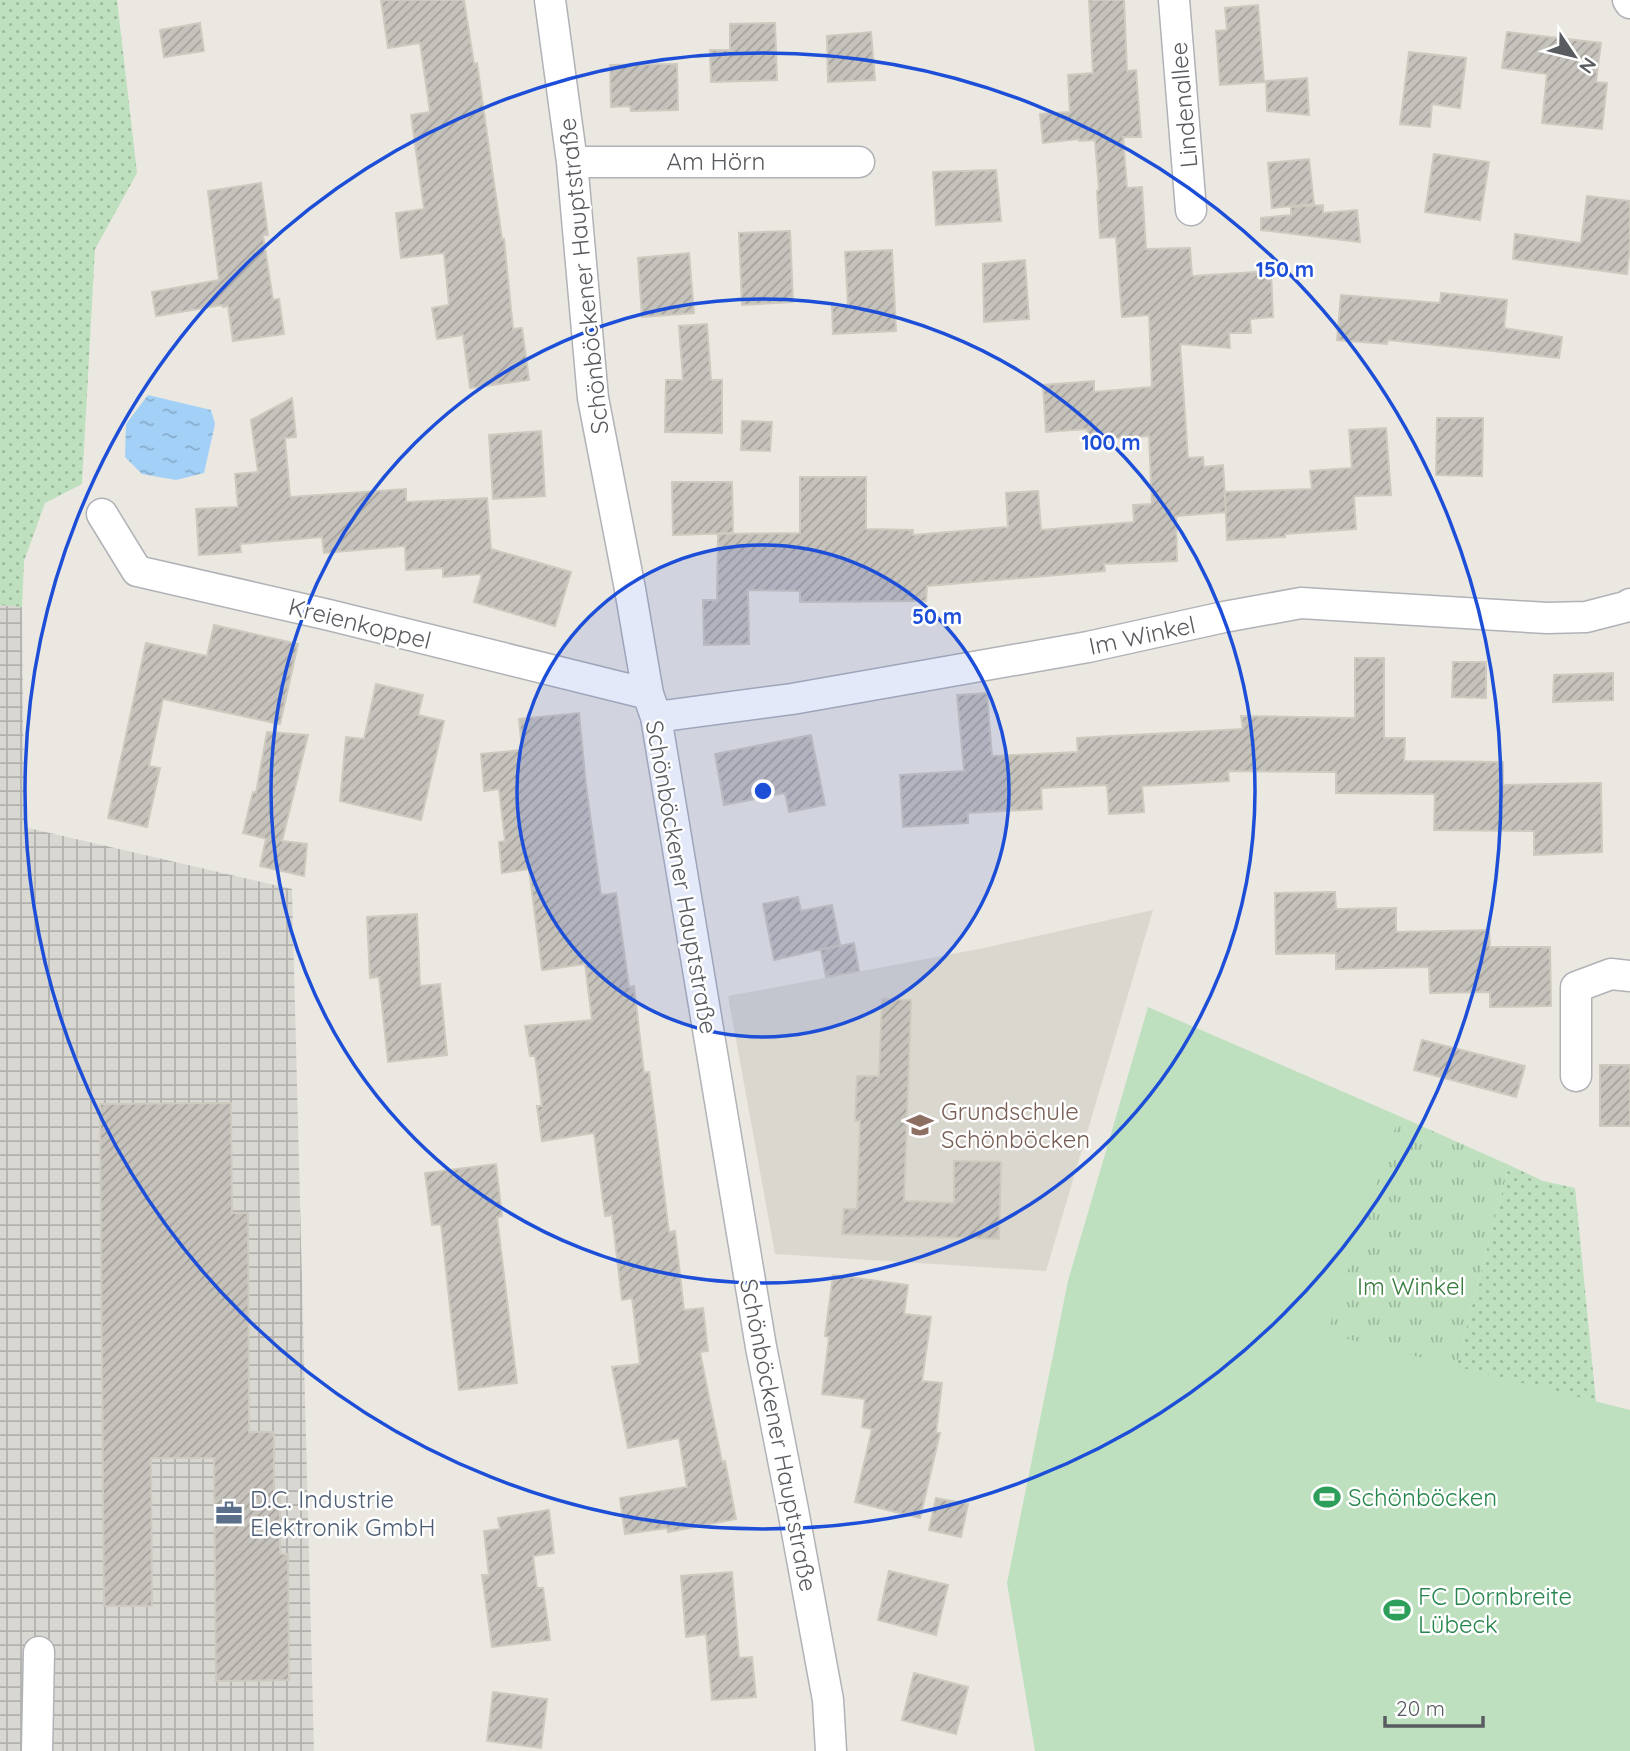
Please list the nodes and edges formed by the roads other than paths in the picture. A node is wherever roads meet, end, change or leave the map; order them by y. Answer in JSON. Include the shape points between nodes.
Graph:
{"nodes":[{"id":1,"x":550,"y":0,"type":"edge"},
{"id":2,"x":1174,"y":0,"type":"edge"},
{"id":3,"x":572,"y":162,"type":"junction"},
{"id":4,"x":859,"y":162,"type":"dead end"},
{"id":5,"x":1192,"y":210,"type":"dead end"},
{"id":6,"x":102,"y":514,"type":"dead end"},
{"id":7,"x":1630,"y":604,"type":"edge"},
{"id":8,"x":652,"y":706,"type":"junction"},
{"id":9,"x":1630,"y":976,"type":"edge"},
{"id":10,"x":1576,"y":1076,"type":"dead end"},
{"id":11,"x":39,"y":1652,"type":"dead end"},
{"id":12,"x":37,"y":1751,"type":"edge"},
{"id":13,"x":831,"y":1751,"type":"edge"}],
"edges":[{"from":1,"to":3,"type":"street","name":"Schönböckener Hauptstraße"},
{"from":2,"to":5,"type":"street","name":"Lindenallee"},
{"from":3,"to":4,"type":"street","name":"Am Hörn"},
{"from":3,"to":8,"type":"street","name":"Schönböckener Hauptstraße","via":[[593,398]]},
{"from":6,"to":8,"type":"street","name":"Kreienkoppel","via":[[137,571],[330,615]]},
{"from":7,"to":8,"type":"street","name":"Im Winkel","via":[[1586,617],[1548,618],[1301,603],[1088,647],[792,699]]},
{"from":8,"to":13,"type":"street","name":"Schönböckener Hauptstraße","via":[[761,1347],[828,1700]]},
{"from":9,"to":10,"type":"street","via":[[1612,974],[1576,986]]},
{"from":11,"to":12,"type":"street"}]}
